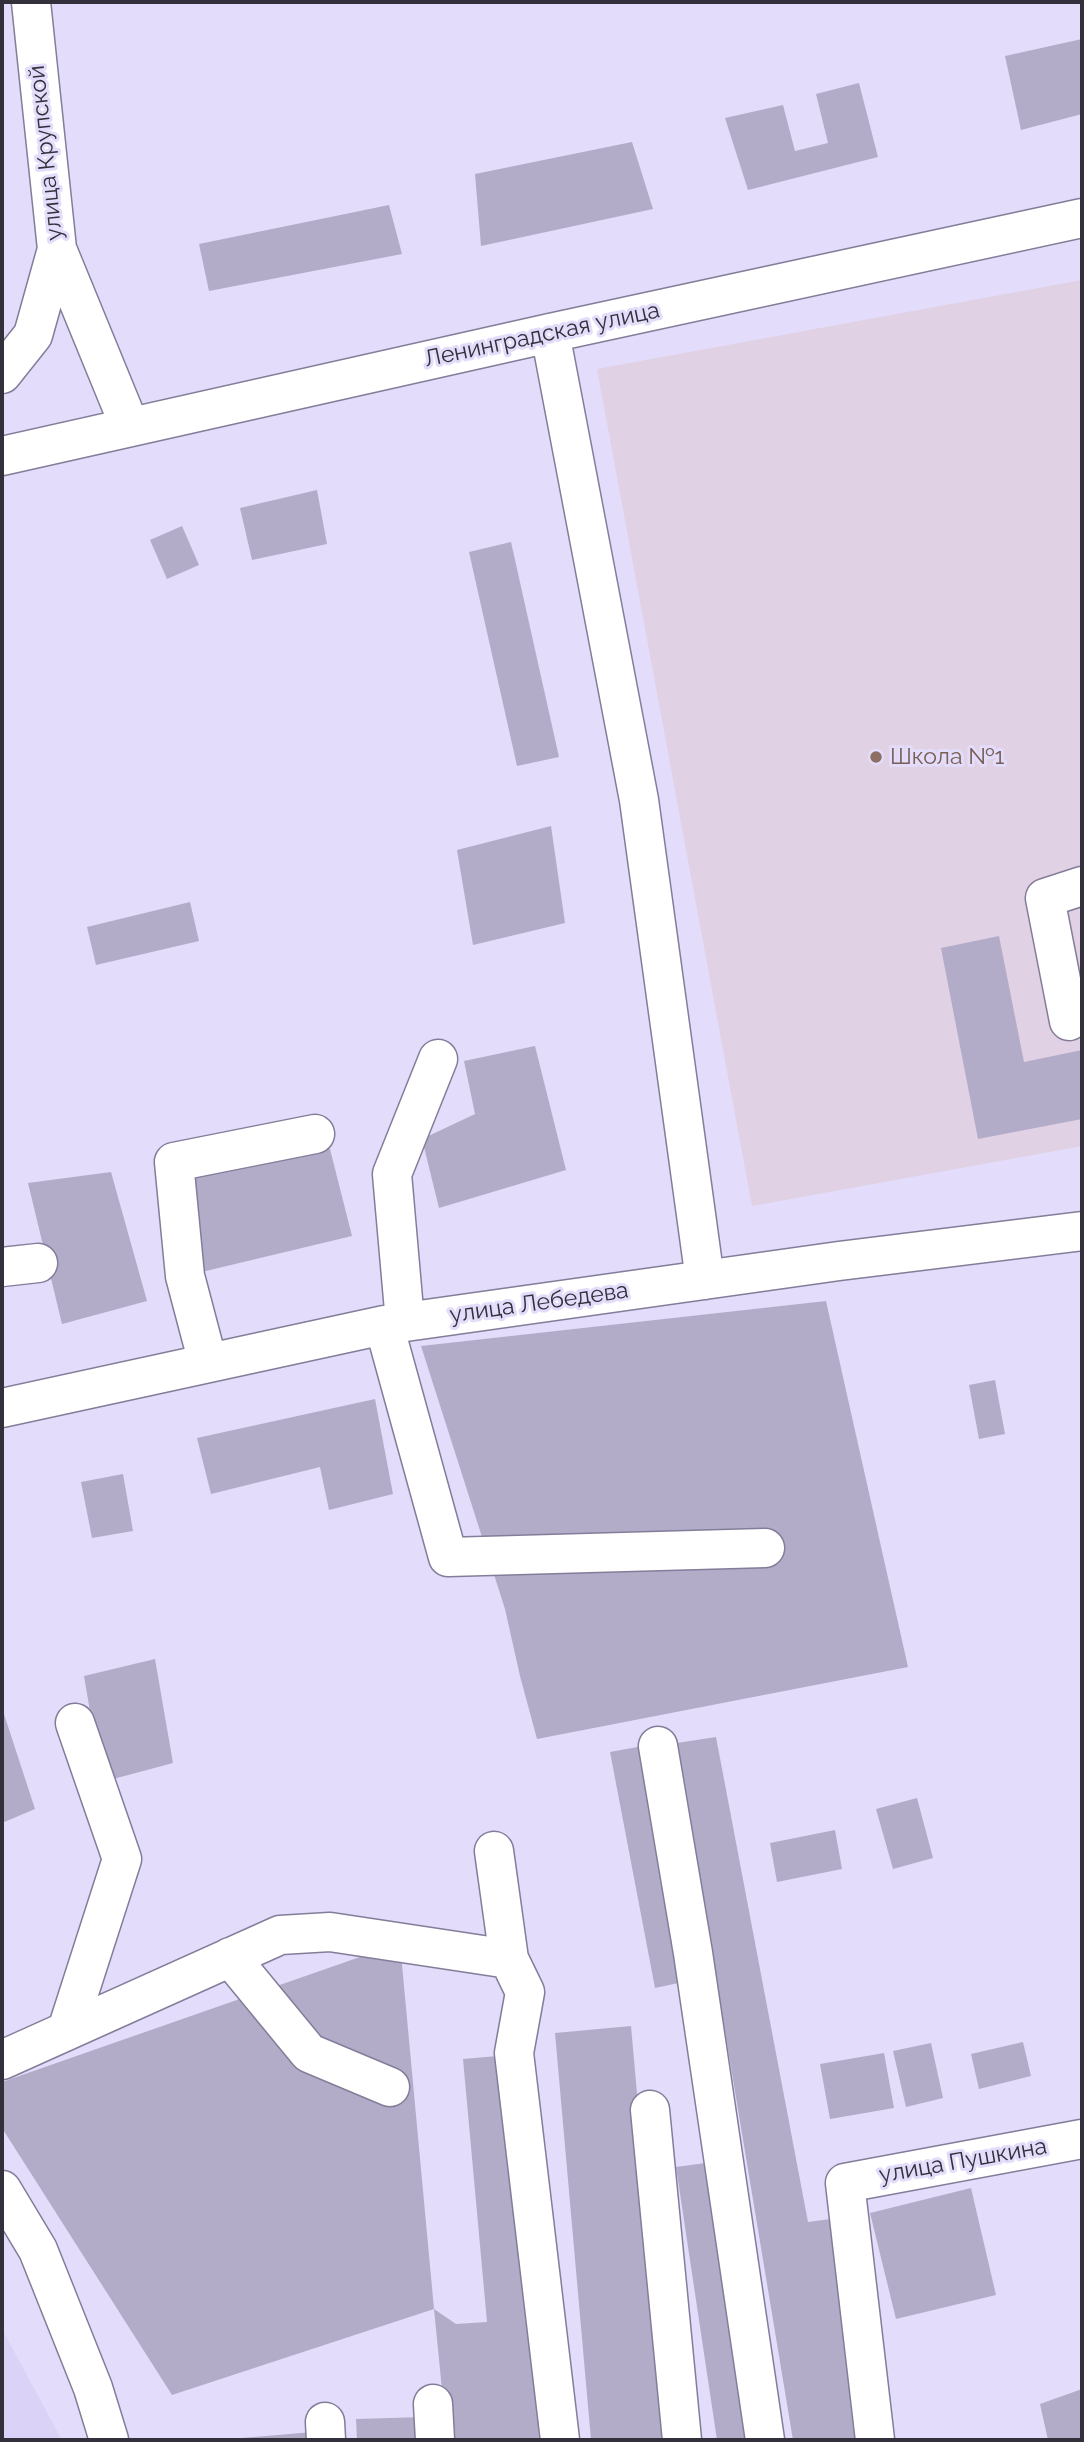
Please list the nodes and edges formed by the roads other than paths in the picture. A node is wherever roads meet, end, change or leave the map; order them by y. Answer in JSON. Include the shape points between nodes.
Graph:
{"nodes":[{"id":1,"x":32,"y":2,"type":"edge"},
{"id":2,"x":1082,"y":218,"type":"edge"},
{"id":3,"x":57,"y":249,"type":"junction"},
{"id":4,"x":550,"y":333,"type":"junction"},
{"id":5,"x":2,"y":373,"type":"edge"},
{"id":6,"x":130,"y":427,"type":"junction"},
{"id":7,"x":2,"y":456,"type":"edge"},
{"id":8,"x":1082,"y":886,"type":"edge"},
{"id":9,"x":1069,"y":1021,"type":"dead end"},
{"id":10,"x":438,"y":1059,"type":"dead end"},
{"id":11,"x":315,"y":1134,"type":"dead end"},
{"id":12,"x":1082,"y":1231,"type":"edge"},
{"id":13,"x":705,"y":1280,"type":"junction"},
{"id":14,"x":394,"y":1323,"type":"junction"},
{"id":15,"x":208,"y":1363,"type":"junction"},
{"id":16,"x":2,"y":1408,"type":"edge"},
{"id":17,"x":765,"y":1548,"type":"dead end"},
{"id":18,"x":75,"y":1723,"type":"dead end"},
{"id":19,"x":658,"y":1746,"type":"dead end"},
{"id":20,"x":495,"y":1851,"type":"dead end"},
{"id":21,"x":230,"y":1957,"type":"junction"},
{"id":22,"x":509,"y":1959,"type":"junction"},
{"id":23,"x":67,"y":2031,"type":"junction"},
{"id":24,"x":2,"y":2060,"type":"edge"},
{"id":25,"x":390,"y":2087,"type":"dead end"},
{"id":26,"x":650,"y":2110,"type":"dead end"},
{"id":27,"x":1082,"y":2139,"type":"edge"},
{"id":28,"x":2,"y":2190,"type":"edge"},
{"id":29,"x":109,"y":2440,"type":"edge"},
{"id":30,"x":560,"y":2440,"type":"edge"},
{"id":31,"x":682,"y":2440,"type":"edge"},
{"id":32,"x":765,"y":2440,"type":"edge"},
{"id":33,"x":876,"y":2440,"type":"edge"}],
"edges":[{"from":1,"to":3,"type":"street","name":"улица Крупской"},
{"from":2,"to":4,"type":"street","name":"Ленинградская улица"},
{"from":3,"to":5,"type":"street","name":"улица Крупской","via":[[33,335]]},
{"from":3,"to":6,"type":"street"},
{"from":4,"to":6,"type":"street","name":"Ленинградская улица"},
{"from":4,"to":13,"type":"street","via":[[639,800]]},
{"from":6,"to":7,"type":"street","name":"Ленинградская улица"},
{"from":8,"to":9,"type":"street","via":[[1045,898]]},
{"from":10,"to":14,"type":"street","via":[[392,1174]]},
{"from":11,"to":15,"type":"street","via":[[174,1162],[185,1276]]},
{"from":12,"to":13,"type":"street","name":"улица Лебедева"},
{"from":13,"to":14,"type":"street","name":"улица Лебедева"},
{"from":14,"to":15,"type":"street","name":"улица Лебедева"},
{"from":14,"to":17,"type":"street","via":[[448,1558]]},
{"from":15,"to":16,"type":"street","name":"улица Лебедева"},
{"from":18,"to":23,"type":"street","via":[[122,1859]]},
{"from":19,"to":32,"type":"street"},
{"from":20,"to":22,"type":"street"},
{"from":21,"to":22,"type":"street","via":[[280,1935],[330,1932]]},
{"from":21,"to":23,"type":"street"},
{"from":21,"to":25,"type":"street","via":[[309,2053]]},
{"from":22,"to":30,"type":"street","via":[[525,1992],[514,2053]]},
{"from":23,"to":24,"type":"street"},
{"from":26,"to":31,"type":"street"},
{"from":27,"to":33,"type":"street","name":"улица Пушкина","via":[[845,2183]]},
{"from":28,"to":29,"type":"street","via":[[38,2250]]}]}
